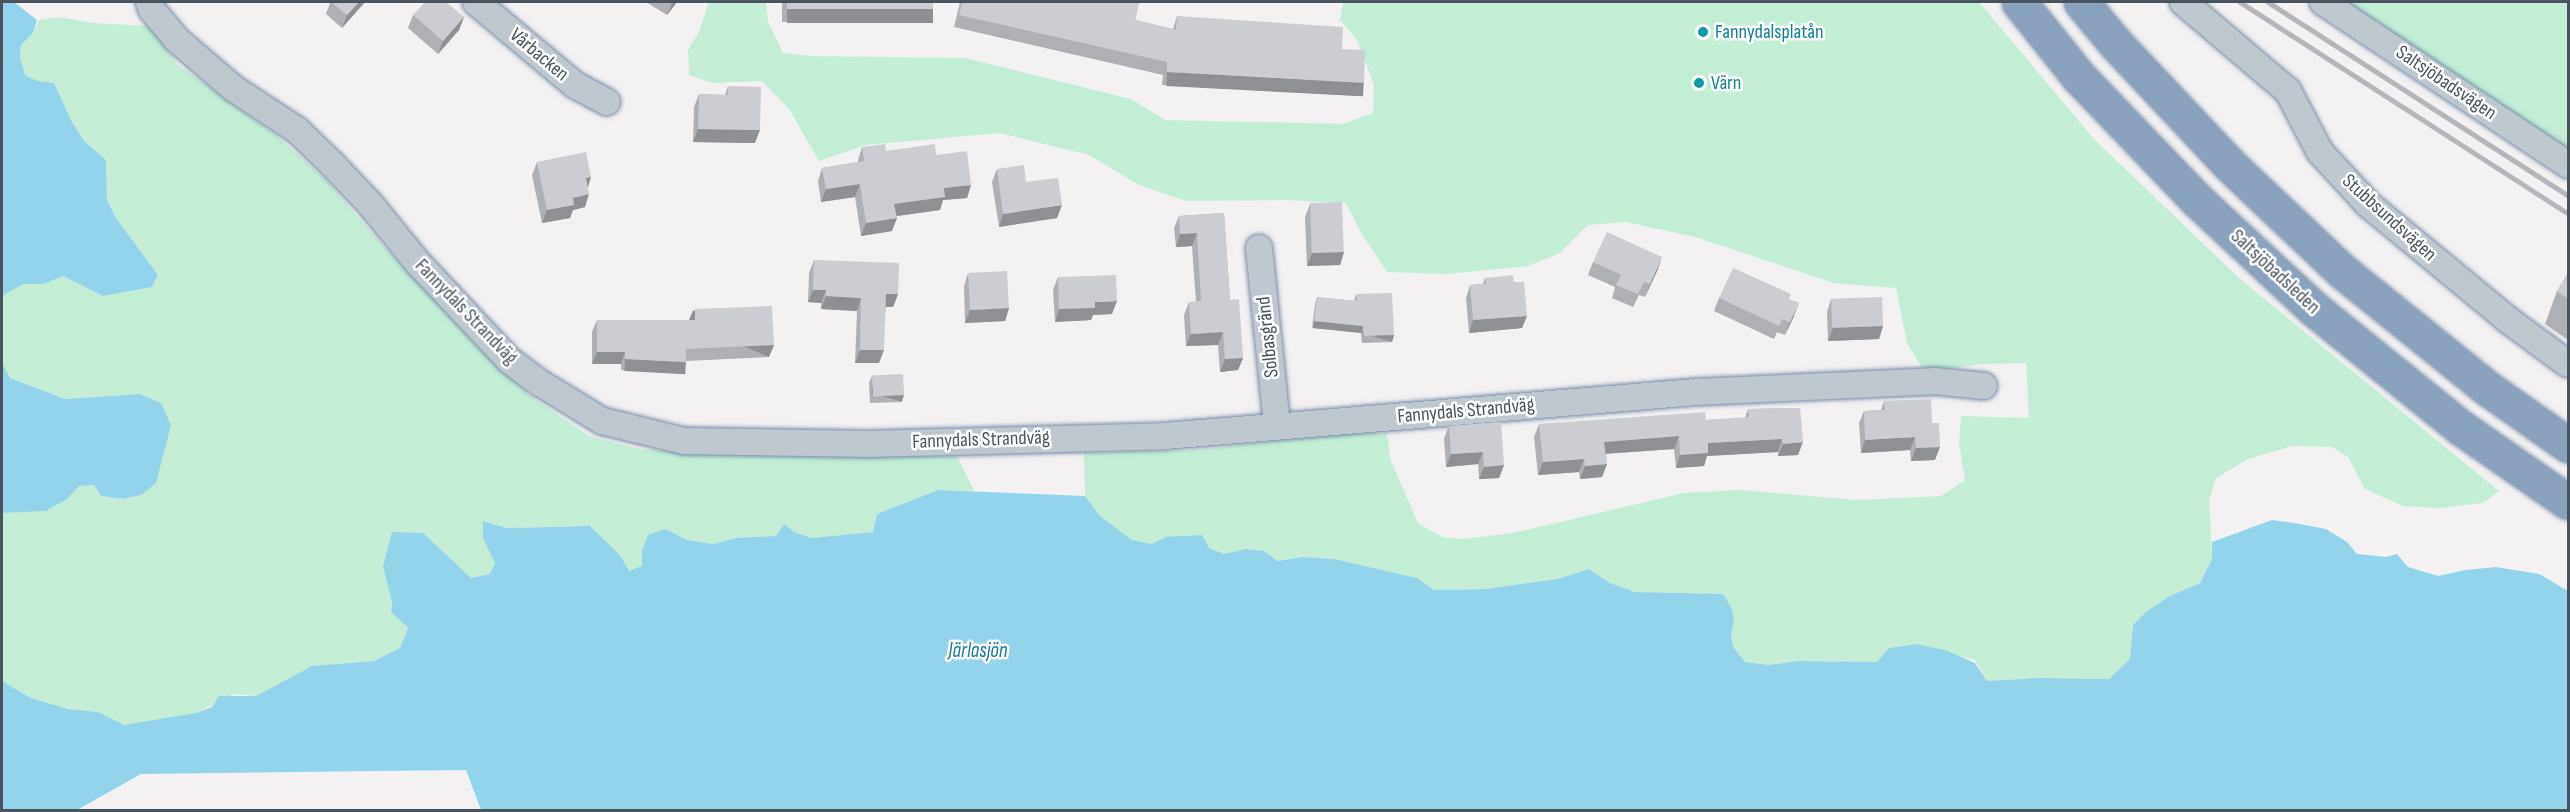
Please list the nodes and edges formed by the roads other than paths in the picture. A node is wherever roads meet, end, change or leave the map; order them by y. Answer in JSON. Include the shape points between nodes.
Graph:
{"nodes":[{"id":1,"x":149,"y":2,"type":"edge"},
{"id":2,"x":476,"y":2,"type":"edge"},
{"id":3,"x":2019,"y":2,"type":"edge"},
{"id":4,"x":2081,"y":2,"type":"edge"},
{"id":5,"x":2183,"y":2,"type":"edge"},
{"id":6,"x":2323,"y":2,"type":"edge"},
{"id":7,"x":607,"y":102,"type":"dead end"},
{"id":8,"x":2568,"y":165,"type":"edge"},
{"id":9,"x":1259,"y":248,"type":"dead end"},
{"id":10,"x":2568,"y":364,"type":"edge"},
{"id":11,"x":1984,"y":386,"type":"dead end"},
{"id":12,"x":1277,"y":426,"type":"junction"},
{"id":13,"x":2568,"y":445,"type":"edge"},
{"id":14,"x":2568,"y":502,"type":"edge"}],
"edges":[{"from":1,"to":12,"type":"street","name":"Fannydals Strandväg","via":[[184,46],[233,88],[297,130],[333,165],[509,360],[602,421],[684,441],[869,444],[1166,436]]},
{"from":2,"to":7,"type":"street","name":"Vårbacken","via":[[575,85]]},
{"from":3,"to":14,"type":"highway","name":"Saltsjöbadsleden","via":[[2086,84],[2198,201],[2313,308],[2460,427]]},
{"from":4,"to":13,"type":"highway","via":[[2230,165],[2342,271],[2487,388]]},
{"from":5,"to":10,"type":"street","name":"Stubbsundsvägen","via":[[2288,91],[2320,152],[2367,204]]},
{"from":6,"to":8,"type":"street","name":"Saltsjöbadsvägen"},
{"from":9,"to":12,"type":"street","name":"Solbasgränd"},
{"from":11,"to":12,"type":"street","name":"Fannydals Strandväg","via":[[1934,381],[1696,392]]}]}
